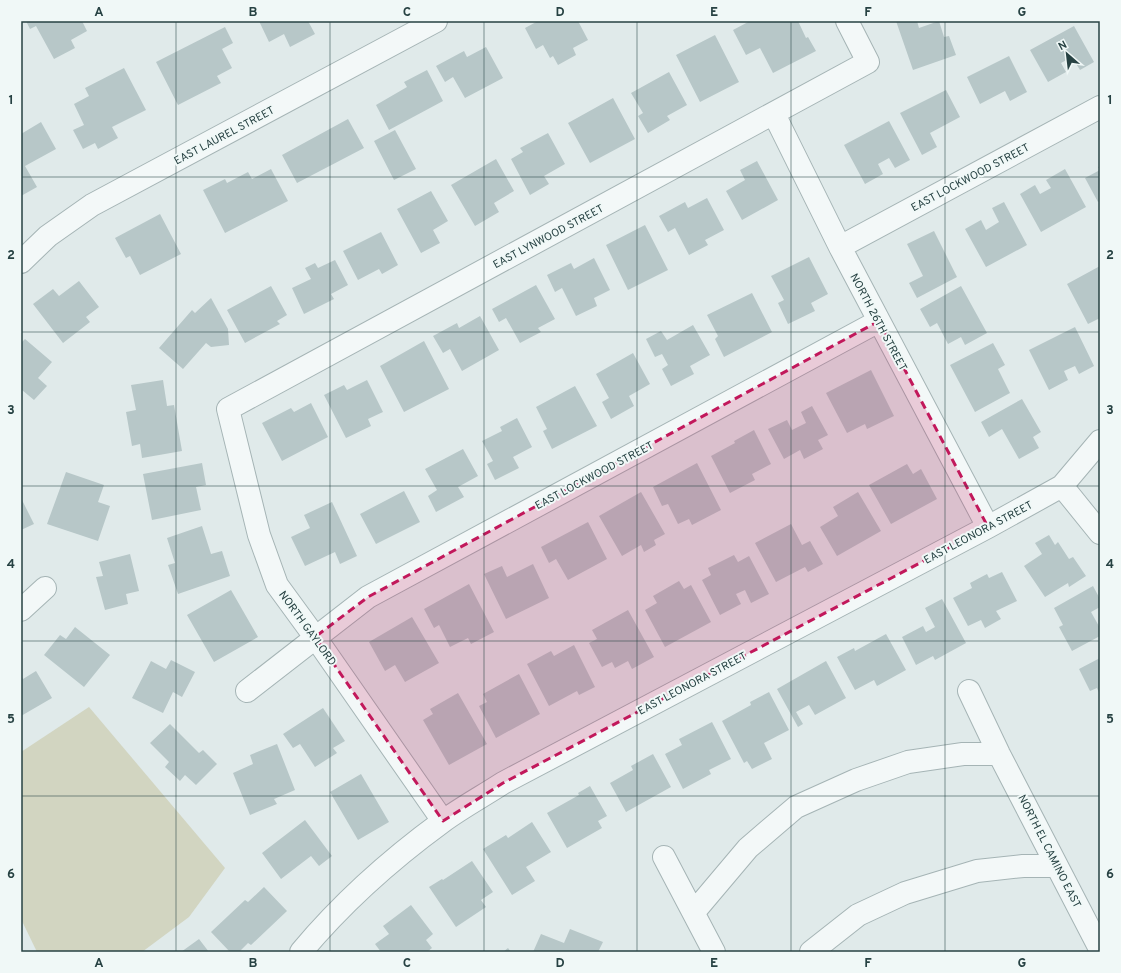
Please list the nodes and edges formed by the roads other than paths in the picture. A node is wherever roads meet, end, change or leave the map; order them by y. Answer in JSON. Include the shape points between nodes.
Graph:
{"nodes":[{"id":1,"x":436,"y":21,"type":"edge"},
{"id":2,"x":846,"y":21,"type":"edge"},
{"id":3,"x":1100,"y":107,"type":"edge"},
{"id":4,"x":774,"y":114,"type":"junction"},
{"id":5,"x":840,"y":247,"type":"junction"},
{"id":6,"x":21,"y":262,"type":"edge"},
{"id":7,"x":879,"y":321,"type":"junction"},
{"id":8,"x":228,"y":409,"type":"joint"},
{"id":9,"x":1100,"y":440,"type":"edge"},
{"id":10,"x":1062,"y":486,"type":"junction"},
{"id":11,"x":988,"y":527,"type":"junction"},
{"id":12,"x":1100,"y":533,"type":"edge"},
{"id":13,"x":45,"y":588,"type":"dead end"},
{"id":14,"x":21,"y":610,"type":"edge"},
{"id":15,"x":315,"y":637,"type":"junction"},
{"id":16,"x":247,"y":691,"type":"dead end"},
{"id":17,"x":970,"y":692,"type":"dead end"},
{"id":18,"x":999,"y":754,"type":"junction"},
{"id":19,"x":443,"y":821,"type":"junction"},
{"id":20,"x":664,"y":856,"type":"dead end"},
{"id":21,"x":1057,"y":866,"type":"junction"},
{"id":22,"x":694,"y":912,"type":"junction"},
{"id":23,"x":1100,"y":949,"type":"edge"},
{"id":24,"x":301,"y":952,"type":"edge"},
{"id":25,"x":714,"y":952,"type":"edge"},
{"id":26,"x":811,"y":952,"type":"edge"}],
"edges":[{"from":1,"to":6,"type":"street","name":"EAST LAUREL STREET","via":[[92,205],[48,236]]},
{"from":2,"to":4,"type":"street","name":"EAST LYNWOOD STREET","via":[[868,62]]},
{"from":3,"to":5,"type":"street","name":"EAST LOCKWOOD STREET"},
{"from":4,"to":5,"type":"street","name":"NORTH 26TH STREET"},
{"from":4,"to":8,"type":"street","name":"EAST LYNWOOD STREET"},
{"from":5,"to":7,"type":"street","name":"NORTH 26TH STREET"},
{"from":7,"to":11,"type":"street","name":"NORTH 26TH STREET"},
{"from":7,"to":15,"type":"street","name":"EAST LOCKWOOD STREET","via":[[368,597]]},
{"from":8,"to":15,"type":"street","name":"NORTH GAYLORD","via":[[259,536],[277,585]]},
{"from":9,"to":10,"type":"street","name":"EAST LEONORA STREET"},
{"from":10,"to":11,"type":"street","name":"EAST LEONORA STREET"},
{"from":10,"to":12,"type":"street"},
{"from":11,"to":19,"type":"street","name":"EAST LEONORA STREET","via":[[503,783]]},
{"from":13,"to":14,"type":"street"},
{"from":15,"to":16,"type":"street","name":"EAST LOCKWOOD STREET"},
{"from":15,"to":19,"type":"street","name":"NORTH GAYLORD"},
{"from":17,"to":18,"type":"street","name":"NORTH EL CAMINO EAST"},
{"from":18,"to":21,"type":"street","name":"NORTH EL CAMINO EAST"},
{"from":18,"to":22,"type":"street","via":[[963,754],[908,762],[856,780],[796,807],[748,848]]},
{"from":19,"to":24,"type":"street","name":"EAST LEONORA STREET","via":[[364,886],[317,932]]},
{"from":20,"to":22,"type":"street"},
{"from":21,"to":23,"type":"street","name":"NORTH EL CAMINO EAST"},
{"from":21,"to":26,"type":"street","via":[[1023,866],[976,871],[905,893],[858,915]]},
{"from":22,"to":25,"type":"street"}]}
